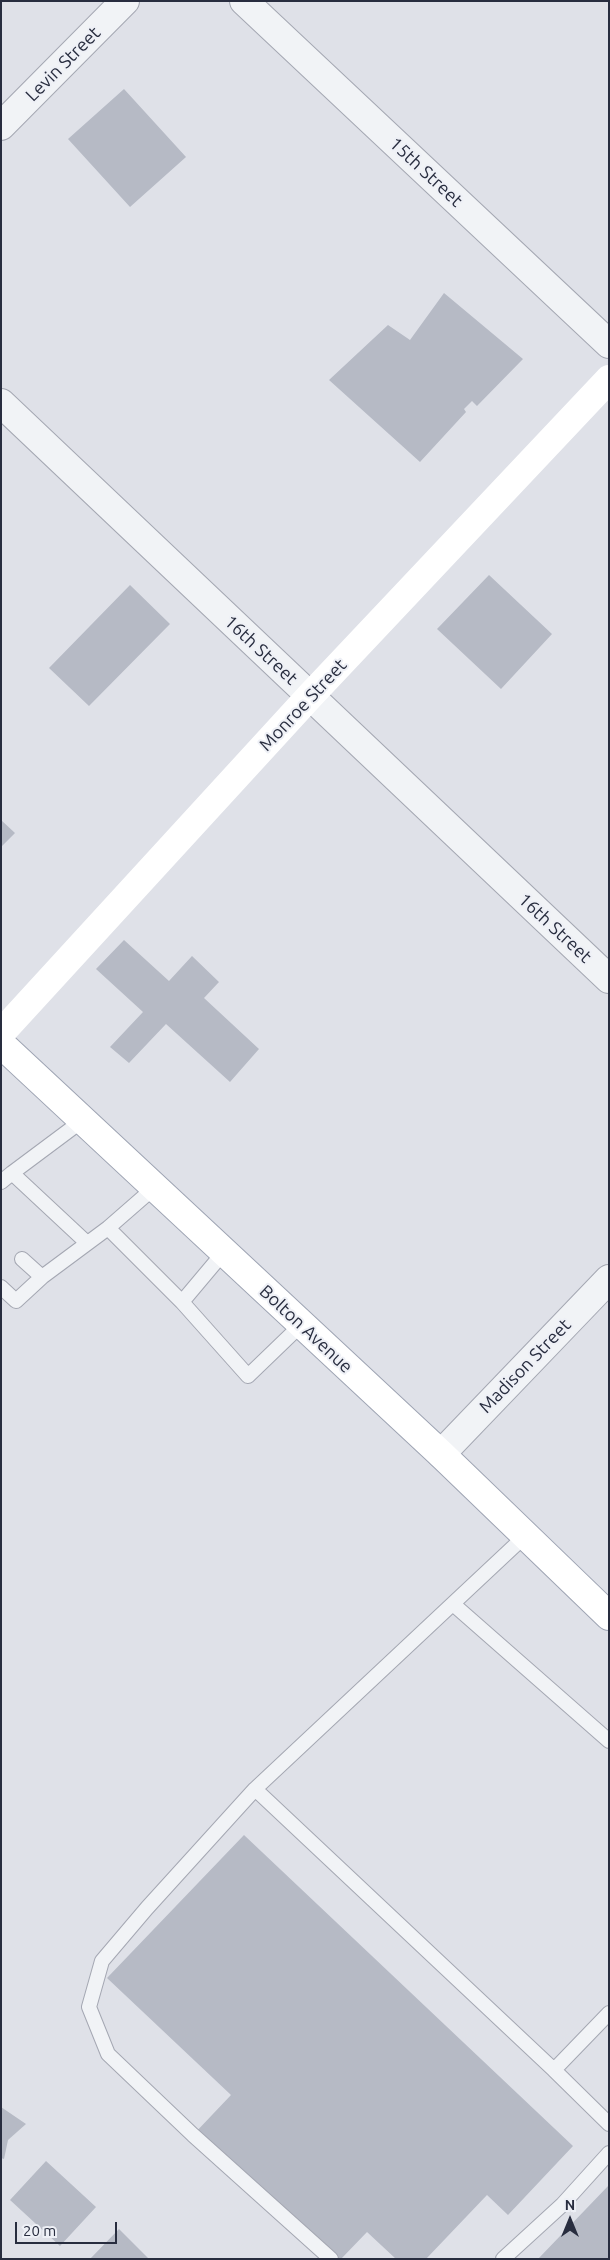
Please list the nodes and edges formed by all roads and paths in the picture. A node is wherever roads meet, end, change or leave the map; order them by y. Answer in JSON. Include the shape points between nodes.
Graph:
{"nodes":[{"id":1,"x":125,"y":1,"type":"edge"},
{"id":2,"x":244,"y":1,"type":"edge"},
{"id":3,"x":1,"y":126,"type":"edge"},
{"id":4,"x":609,"y":344,"type":"edge"},
{"id":5,"x":609,"y":379,"type":"edge"},
{"id":6,"x":1,"y":403,"type":"edge"},
{"id":7,"x":310,"y":696,"type":"junction"},
{"id":8,"x":609,"y":979,"type":"edge"},
{"id":9,"x":1,"y":1033,"type":"edge"},
{"id":10,"x":1,"y":1044,"type":"edge"},
{"id":11,"x":83,"y":1120,"type":"junction"},
{"id":12,"x":12,"y":1173,"type":"junction"},
{"id":13,"x":1,"y":1182,"type":"edge"},
{"id":14,"x":155,"y":1187,"type":"junction"},
{"id":15,"x":108,"y":1228,"type":"junction"},
{"id":16,"x":86,"y":1242,"type":"junction"},
{"id":17,"x":224,"y":1252,"type":"junction"},
{"id":18,"x":22,"y":1259,"type":"dead end"},
{"id":19,"x":42,"y":1277,"type":"junction"},
{"id":20,"x":609,"y":1279,"type":"edge"},
{"id":21,"x":1,"y":1287,"type":"edge"},
{"id":22,"x":182,"y":1302,"type":"junction"},
{"id":23,"x":302,"y":1324,"type":"junction"},
{"id":24,"x":441,"y":1454,"type":"junction"},
{"id":25,"x":525,"y":1536,"type":"junction"},
{"id":26,"x":453,"y":1604,"type":"junction"},
{"id":27,"x":609,"y":1616,"type":"edge"},
{"id":28,"x":609,"y":1741,"type":"edge"},
{"id":29,"x":255,"y":1789,"type":"junction"},
{"id":30,"x":609,"y":2013,"type":"edge"},
{"id":31,"x":554,"y":2070,"type":"junction"},
{"id":32,"x":609,"y":2124,"type":"edge"},
{"id":33,"x":609,"y":2153,"type":"edge"},
{"id":34,"x":331,"y":2259,"type":"edge"},
{"id":35,"x":503,"y":2259,"type":"edge"}],
"edges":[{"from":1,"to":3,"type":"street","name":"Levin Street"},
{"from":2,"to":4,"type":"street","name":"15th Street"},
{"from":5,"to":7,"type":"main road","name":"Monroe Street"},
{"from":6,"to":7,"type":"street","name":"16th Street"},
{"from":7,"to":8,"type":"street","name":"16th Street"},
{"from":7,"to":9,"type":"main road","name":"Monroe Street"},
{"from":10,"to":11,"type":"main road","name":"Bolton Avenue"},
{"from":11,"to":12,"type":"lane"},
{"from":11,"to":14,"type":"main road","name":"Bolton Avenue"},
{"from":12,"to":13,"type":"lane"},
{"from":12,"to":16,"type":"lane"},
{"from":14,"to":15,"type":"lane"},
{"from":14,"to":17,"type":"main road","name":"Bolton Avenue"},
{"from":15,"to":16,"type":"lane"},
{"from":15,"to":22,"type":"lane"},
{"from":16,"to":19,"type":"lane"},
{"from":17,"to":22,"type":"lane"},
{"from":17,"to":23,"type":"main road","name":"Bolton Avenue"},
{"from":18,"to":19,"type":"lane"},
{"from":19,"to":21,"type":"lane","via":[[16,1301]]},
{"from":20,"to":24,"type":"street","name":"Madison Street"},
{"from":22,"to":23,"type":"lane","via":[[248,1376]]},
{"from":23,"to":24,"type":"main road","name":"Bolton Avenue"},
{"from":24,"to":25,"type":"main road","name":"Bolton Avenue"},
{"from":25,"to":26,"type":"lane"},
{"from":25,"to":27,"type":"main road","name":"Bolton Avenue"},
{"from":26,"to":28,"type":"lane"},
{"from":26,"to":29,"type":"lane"},
{"from":29,"to":31,"type":"lane"},
{"from":29,"to":34,"type":"lane","via":[[102,1960],[89,2007],[108,2054]]},
{"from":30,"to":31,"type":"lane"},
{"from":31,"to":32,"type":"lane"},
{"from":33,"to":35,"type":"lane","via":[[562,2205]]}]}
